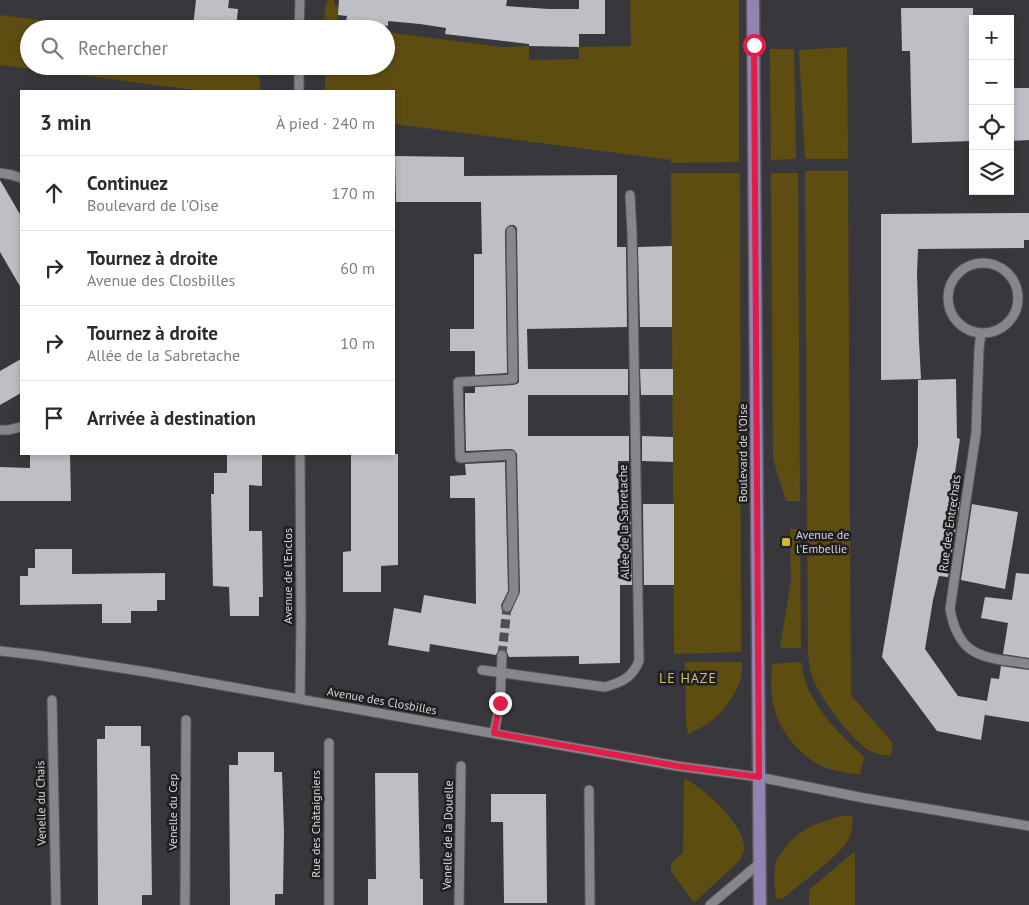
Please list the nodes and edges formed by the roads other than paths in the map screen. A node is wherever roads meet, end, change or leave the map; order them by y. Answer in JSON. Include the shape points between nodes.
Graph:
{"nodes":[{"id":1,"x":300,"y":0,"type":"edge"},
{"id":2,"x":753,"y":0,"type":"edge"},
{"id":3,"x":299,"y":20,"type":"edge"},
{"id":4,"x":299,"y":75,"type":"edge"},
{"id":5,"x":298,"y":90,"type":"edge"},
{"id":6,"x":0,"y":173,"type":"edge"},
{"id":7,"x":20,"y":178,"type":"edge"},
{"id":8,"x":630,"y":195,"type":"dead end"},
{"id":9,"x":511,"y":231,"type":"dead end"},
{"id":10,"x":981,"y":333,"type":"junction"},
{"id":11,"x":20,"y":427,"type":"edge"},
{"id":12,"x":0,"y":430,"type":"edge"},
{"id":13,"x":300,"y":455,"type":"edge"},
{"id":14,"x":506,"y":607,"type":"tunnel mouth"},
{"id":15,"x":0,"y":651,"type":"edge"},
{"id":16,"x":502,"y":655,"type":"tunnel mouth"},
{"id":17,"x":1029,"y":664,"type":"edge"},
{"id":18,"x":482,"y":670,"type":"dead end"},
{"id":19,"x":501,"y":672,"type":"junction"},
{"id":20,"x":300,"y":699,"type":"junction"},
{"id":21,"x":52,"y":700,"type":"dead end"},
{"id":22,"x":186,"y":720,"type":"dead end"},
{"id":23,"x":494,"y":733,"type":"junction"},
{"id":24,"x":329,"y":743,"type":"dead end"},
{"id":25,"x":461,"y":766,"type":"dead end"},
{"id":26,"x":759,"y":777,"type":"junction"},
{"id":27,"x":589,"y":790,"type":"dead end"},
{"id":28,"x":1029,"y":826,"type":"edge"},
{"id":29,"x":760,"y":863,"type":"junction"},
{"id":30,"x":56,"y":905,"type":"edge"},
{"id":31,"x":185,"y":905,"type":"edge"},
{"id":32,"x":329,"y":905,"type":"edge"},
{"id":33,"x":459,"y":905,"type":"edge"},
{"id":34,"x":590,"y":905,"type":"edge"},
{"id":35,"x":710,"y":905,"type":"edge"},
{"id":36,"x":760,"y":905,"type":"edge"}],
"edges":[{"from":1,"to":3,"type":"street"},
{"from":2,"to":26,"type":"main road","name":"Boulevard de l'Oise"},
{"from":4,"to":5,"type":"street"},
{"from":6,"to":7,"type":"street"},
{"from":8,"to":19,"type":"street","name":"Allée de la Sabretache","via":[[639,661],[629,677],[605,687]]},
{"from":9,"to":14,"type":"street","via":[[513,379],[458,382],[460,458],[511,455],[514,592]]},
{"from":10,"to":10,"type":"street","via":[[993,332],[1013,318],[1018,294],[1015,282],[1007,273],[985,263],[973,264],[962,270],[954,278],[948,296],[952,314],[959,324]]},
{"from":10,"to":17,"type":"street","name":"Rue des Entrechats","via":[[976,433],[950,609],[956,632],[976,654]]},
{"from":11,"to":12,"type":"street"},
{"from":13,"to":20,"type":"street","name":"Avenue de l'Enclos"},
{"from":15,"to":20,"type":"street","name":"Avenue des Closbilles"},
{"from":16,"to":19,"type":"street"},
{"from":18,"to":19,"type":"street","name":"Allée de la Sabretache"},
{"from":19,"to":23,"type":"street","via":[[500,703]]},
{"from":20,"to":23,"type":"street","name":"Avenue des Closbilles"},
{"from":21,"to":30,"type":"street","name":"Venelle du Chais"},
{"from":22,"to":31,"type":"street","name":"Venelle du Cep"},
{"from":23,"to":26,"type":"street","name":"Avenue des Closbilles","via":[[677,766]]},
{"from":24,"to":32,"type":"street","name":"Rue des Châtaigniers"},
{"from":25,"to":33,"type":"street","name":"Venelle de la Douelle"},
{"from":26,"to":28,"type":"street"},
{"from":26,"to":29,"type":"main road","name":"Boulevard de l'Oise"},
{"from":27,"to":34,"type":"street"},
{"from":29,"to":35,"type":"street"},
{"from":29,"to":36,"type":"main road","name":"Boulevard de l'Oise"}]}
